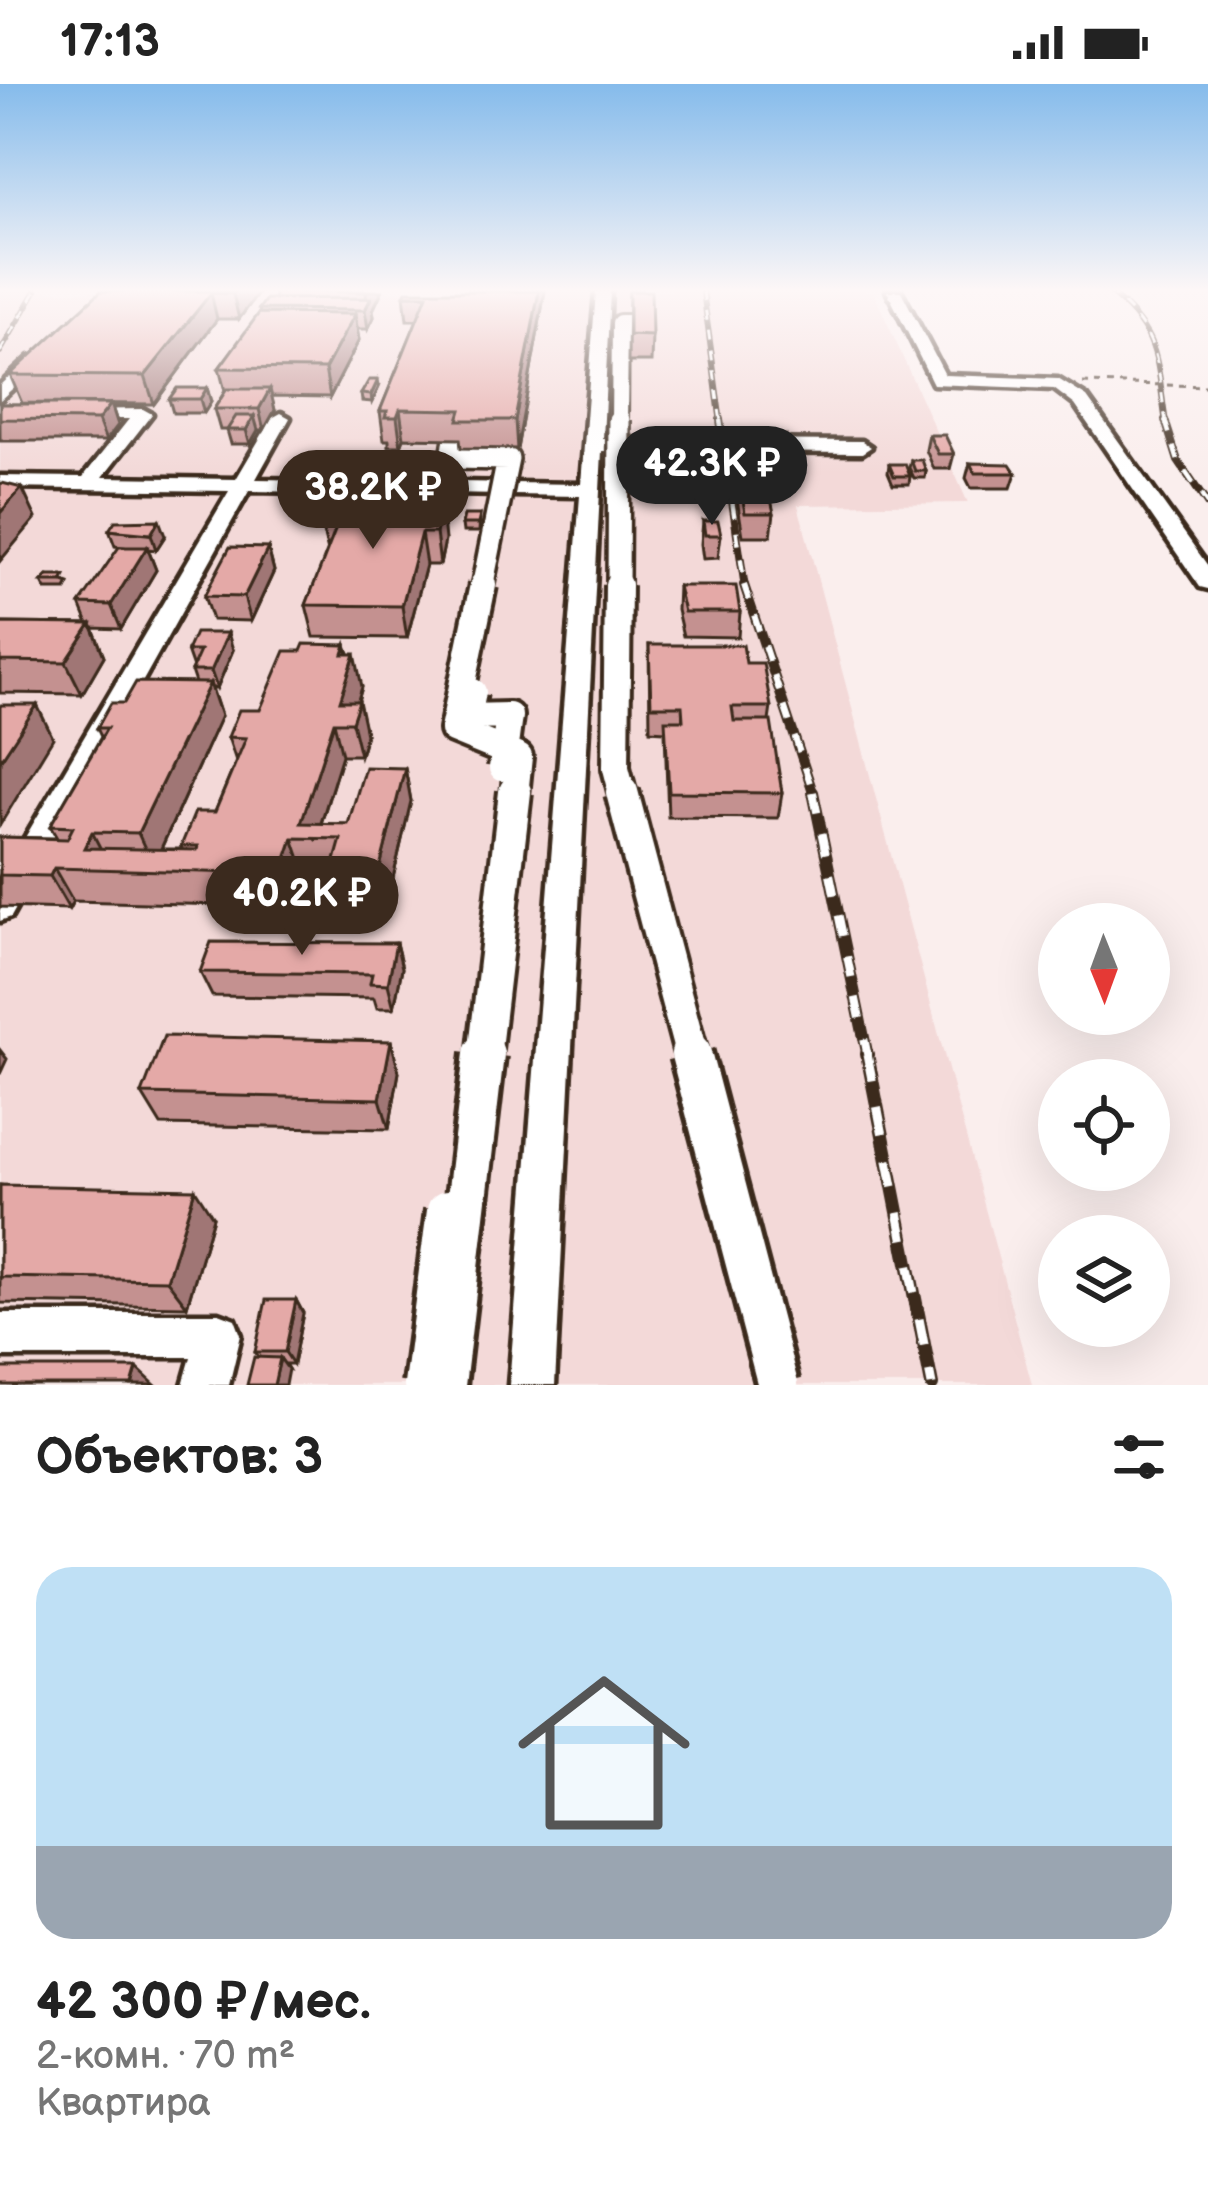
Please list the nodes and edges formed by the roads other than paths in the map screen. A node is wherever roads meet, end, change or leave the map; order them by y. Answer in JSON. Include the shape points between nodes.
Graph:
{"nodes":[{"id":1,"x":45,"y":352,"type":"edge"},
{"id":2,"x":599,"y":352,"type":"edge"},
{"id":3,"x":626,"y":352,"type":"edge"},
{"id":4,"x":925,"y":352,"type":"edge"},
{"id":5,"x":0,"y":395,"type":"edge"},
{"id":6,"x":48,"y":414,"type":"edge"},
{"id":7,"x":281,"y":418,"type":"dead end"},
{"id":8,"x":594,"y":445,"type":"junction"},
{"id":9,"x":862,"y":447,"type":"dead end"},
{"id":10,"x":0,"y":482,"type":"edge"},
{"id":11,"x":88,"y":484,"type":"junction"},
{"id":12,"x":246,"y":485,"type":"junction"},
{"id":13,"x":591,"y":490,"type":"junction"},
{"id":14,"x":1208,"y":583,"type":"edge"},
{"id":15,"x":0,"y":908,"type":"edge"},
{"id":16,"x":0,"y":1335,"type":"edge"},
{"id":17,"x":206,"y":1385,"type":"edge"},
{"id":18,"x":424,"y":1385,"type":"edge"},
{"id":19,"x":445,"y":1385,"type":"edge"},
{"id":20,"x":532,"y":1385,"type":"edge"},
{"id":21,"x":778,"y":1385,"type":"edge"}],
"edges":[{"from":1,"to":5,"type":"street"},
{"from":2,"to":8,"type":"street"},
{"from":3,"to":21,"type":"street","bridge":true,"via":[[616,768]]},
{"from":4,"to":14,"type":"street","via":[[939,380],[1058,384],[1081,400]]},
{"from":6,"to":11,"type":"street","via":[[143,414]]},
{"from":7,"to":12,"type":"street"},
{"from":8,"to":9,"type":"street"},
{"from":8,"to":13,"type":"street"},
{"from":10,"to":11,"type":"street"},
{"from":11,"to":12,"type":"street"},
{"from":12,"to":13,"type":"street"},
{"from":12,"to":15,"type":"street"},
{"from":13,"to":20,"type":"street"},
{"from":16,"to":17,"type":"street","via":[[219,1335]]},
{"from":18,"to":19,"type":"street","bridge":true,"via":[[508,716],[468,717],[519,454],[464,452],[460,443],[452,458],[508,459],[453,730],[519,758]]}]}
